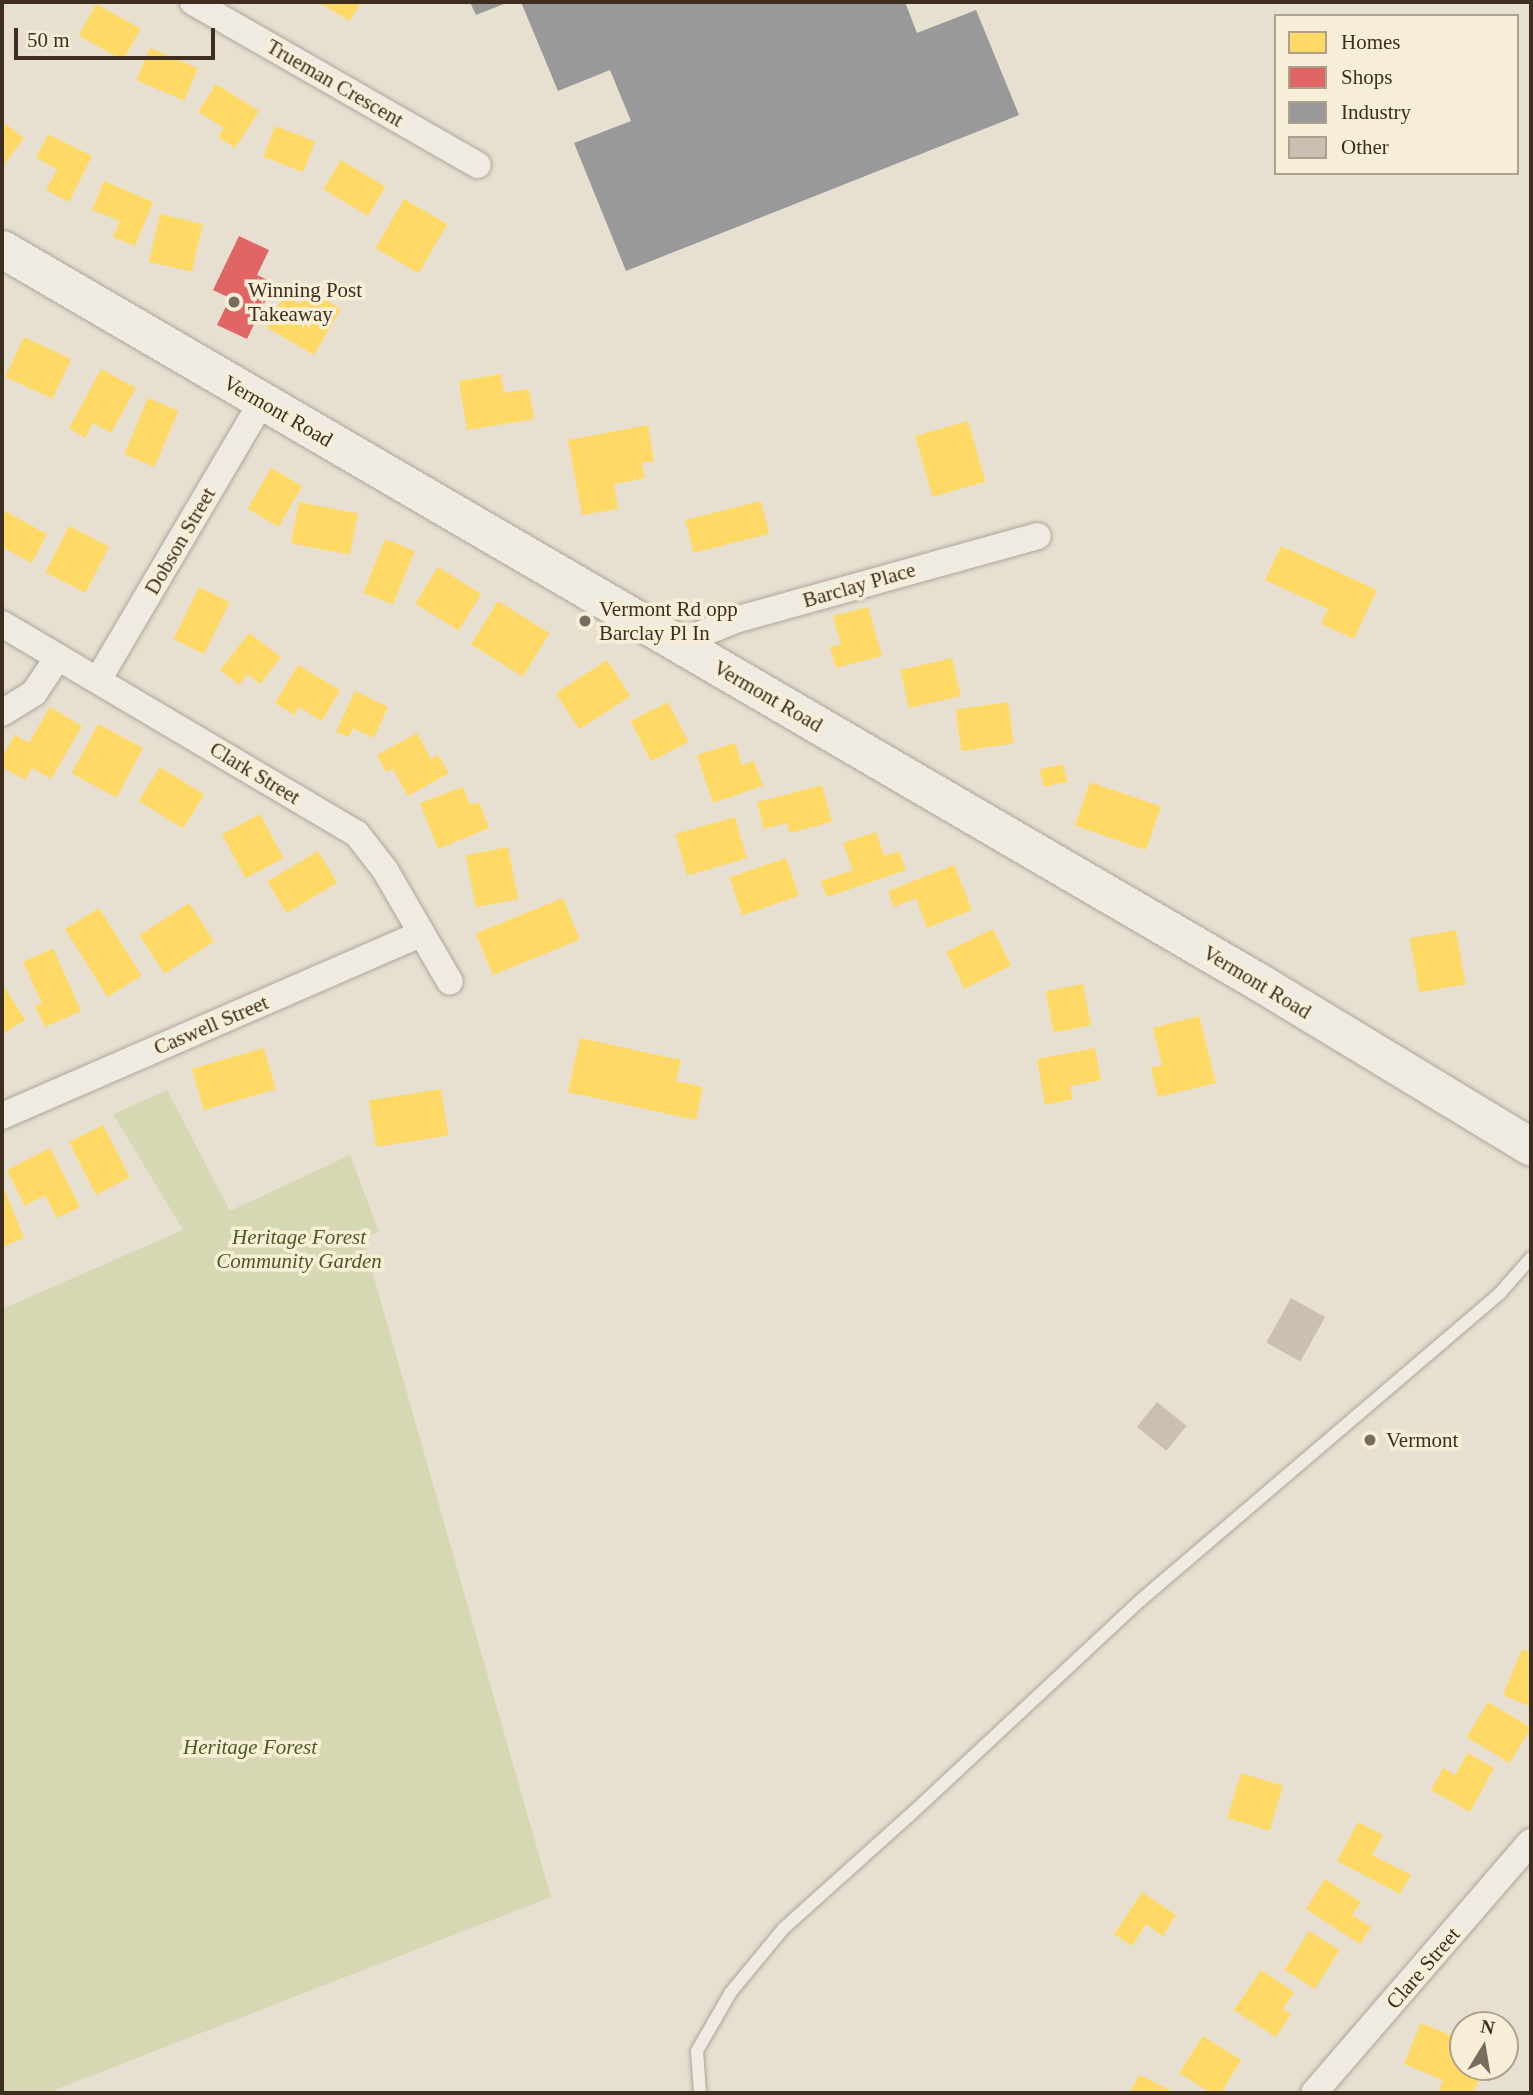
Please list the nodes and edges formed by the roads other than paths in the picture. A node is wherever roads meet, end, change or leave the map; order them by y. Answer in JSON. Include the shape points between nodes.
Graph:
{"nodes":[{"id":1,"x":193,"y":2,"type":"edge"},
{"id":2,"x":478,"y":165,"type":"dead end"},
{"id":3,"x":2,"y":249,"type":"edge"},
{"id":4,"x":262,"y":402,"type":"junction"},
{"id":5,"x":1038,"y":536,"type":"dead end"},
{"id":6,"x":2,"y":624,"type":"edge"},
{"id":7,"x":686,"y":648,"type":"junction"},
{"id":8,"x":58,"y":657,"type":"junction"},
{"id":9,"x":99,"y":680,"type":"junction"},
{"id":10,"x":2,"y":713,"type":"edge"},
{"id":11,"x":421,"y":934,"type":"junction"},
{"id":12,"x":450,"y":982,"type":"dead end"},
{"id":13,"x":2,"y":1116,"type":"edge"},
{"id":14,"x":1531,"y":1147,"type":"edge"},
{"id":15,"x":1531,"y":1258,"type":"edge"},
{"id":16,"x":1531,"y":1842,"type":"edge"},
{"id":17,"x":700,"y":2093,"type":"edge"},
{"id":18,"x":1314,"y":2093,"type":"edge"}],
"edges":[{"from":1,"to":2,"type":"street","name":"Trueman Crescent"},
{"from":3,"to":4,"type":"street","name":"Vermont Road"},
{"from":4,"to":7,"type":"street","name":"Vermont Road"},
{"from":4,"to":9,"type":"street","name":"Dobson Street"},
{"from":5,"to":7,"type":"street","name":"Barclay Place","via":[[735,620],[694,638]]},
{"from":6,"to":8,"type":"street","name":"Clark Street"},
{"from":7,"to":14,"type":"street","name":"Vermont Road","via":[[1259,982]]},
{"from":8,"to":9,"type":"street","name":"Clark Street"},
{"from":8,"to":10,"type":"street","via":[[34,693]]},
{"from":9,"to":11,"type":"street","name":"Clark Street","via":[[357,834],[371,848]]},
{"from":11,"to":12,"type":"street","name":"Clark Street"},
{"from":11,"to":13,"type":"street","name":"Caswell Street"},
{"from":15,"to":17,"type":"lane","via":[[1500,1293],[1142,1599],[784,1928],[731,1992],[696,2052]]},
{"from":16,"to":18,"type":"street","name":"Clare Street"}]}
